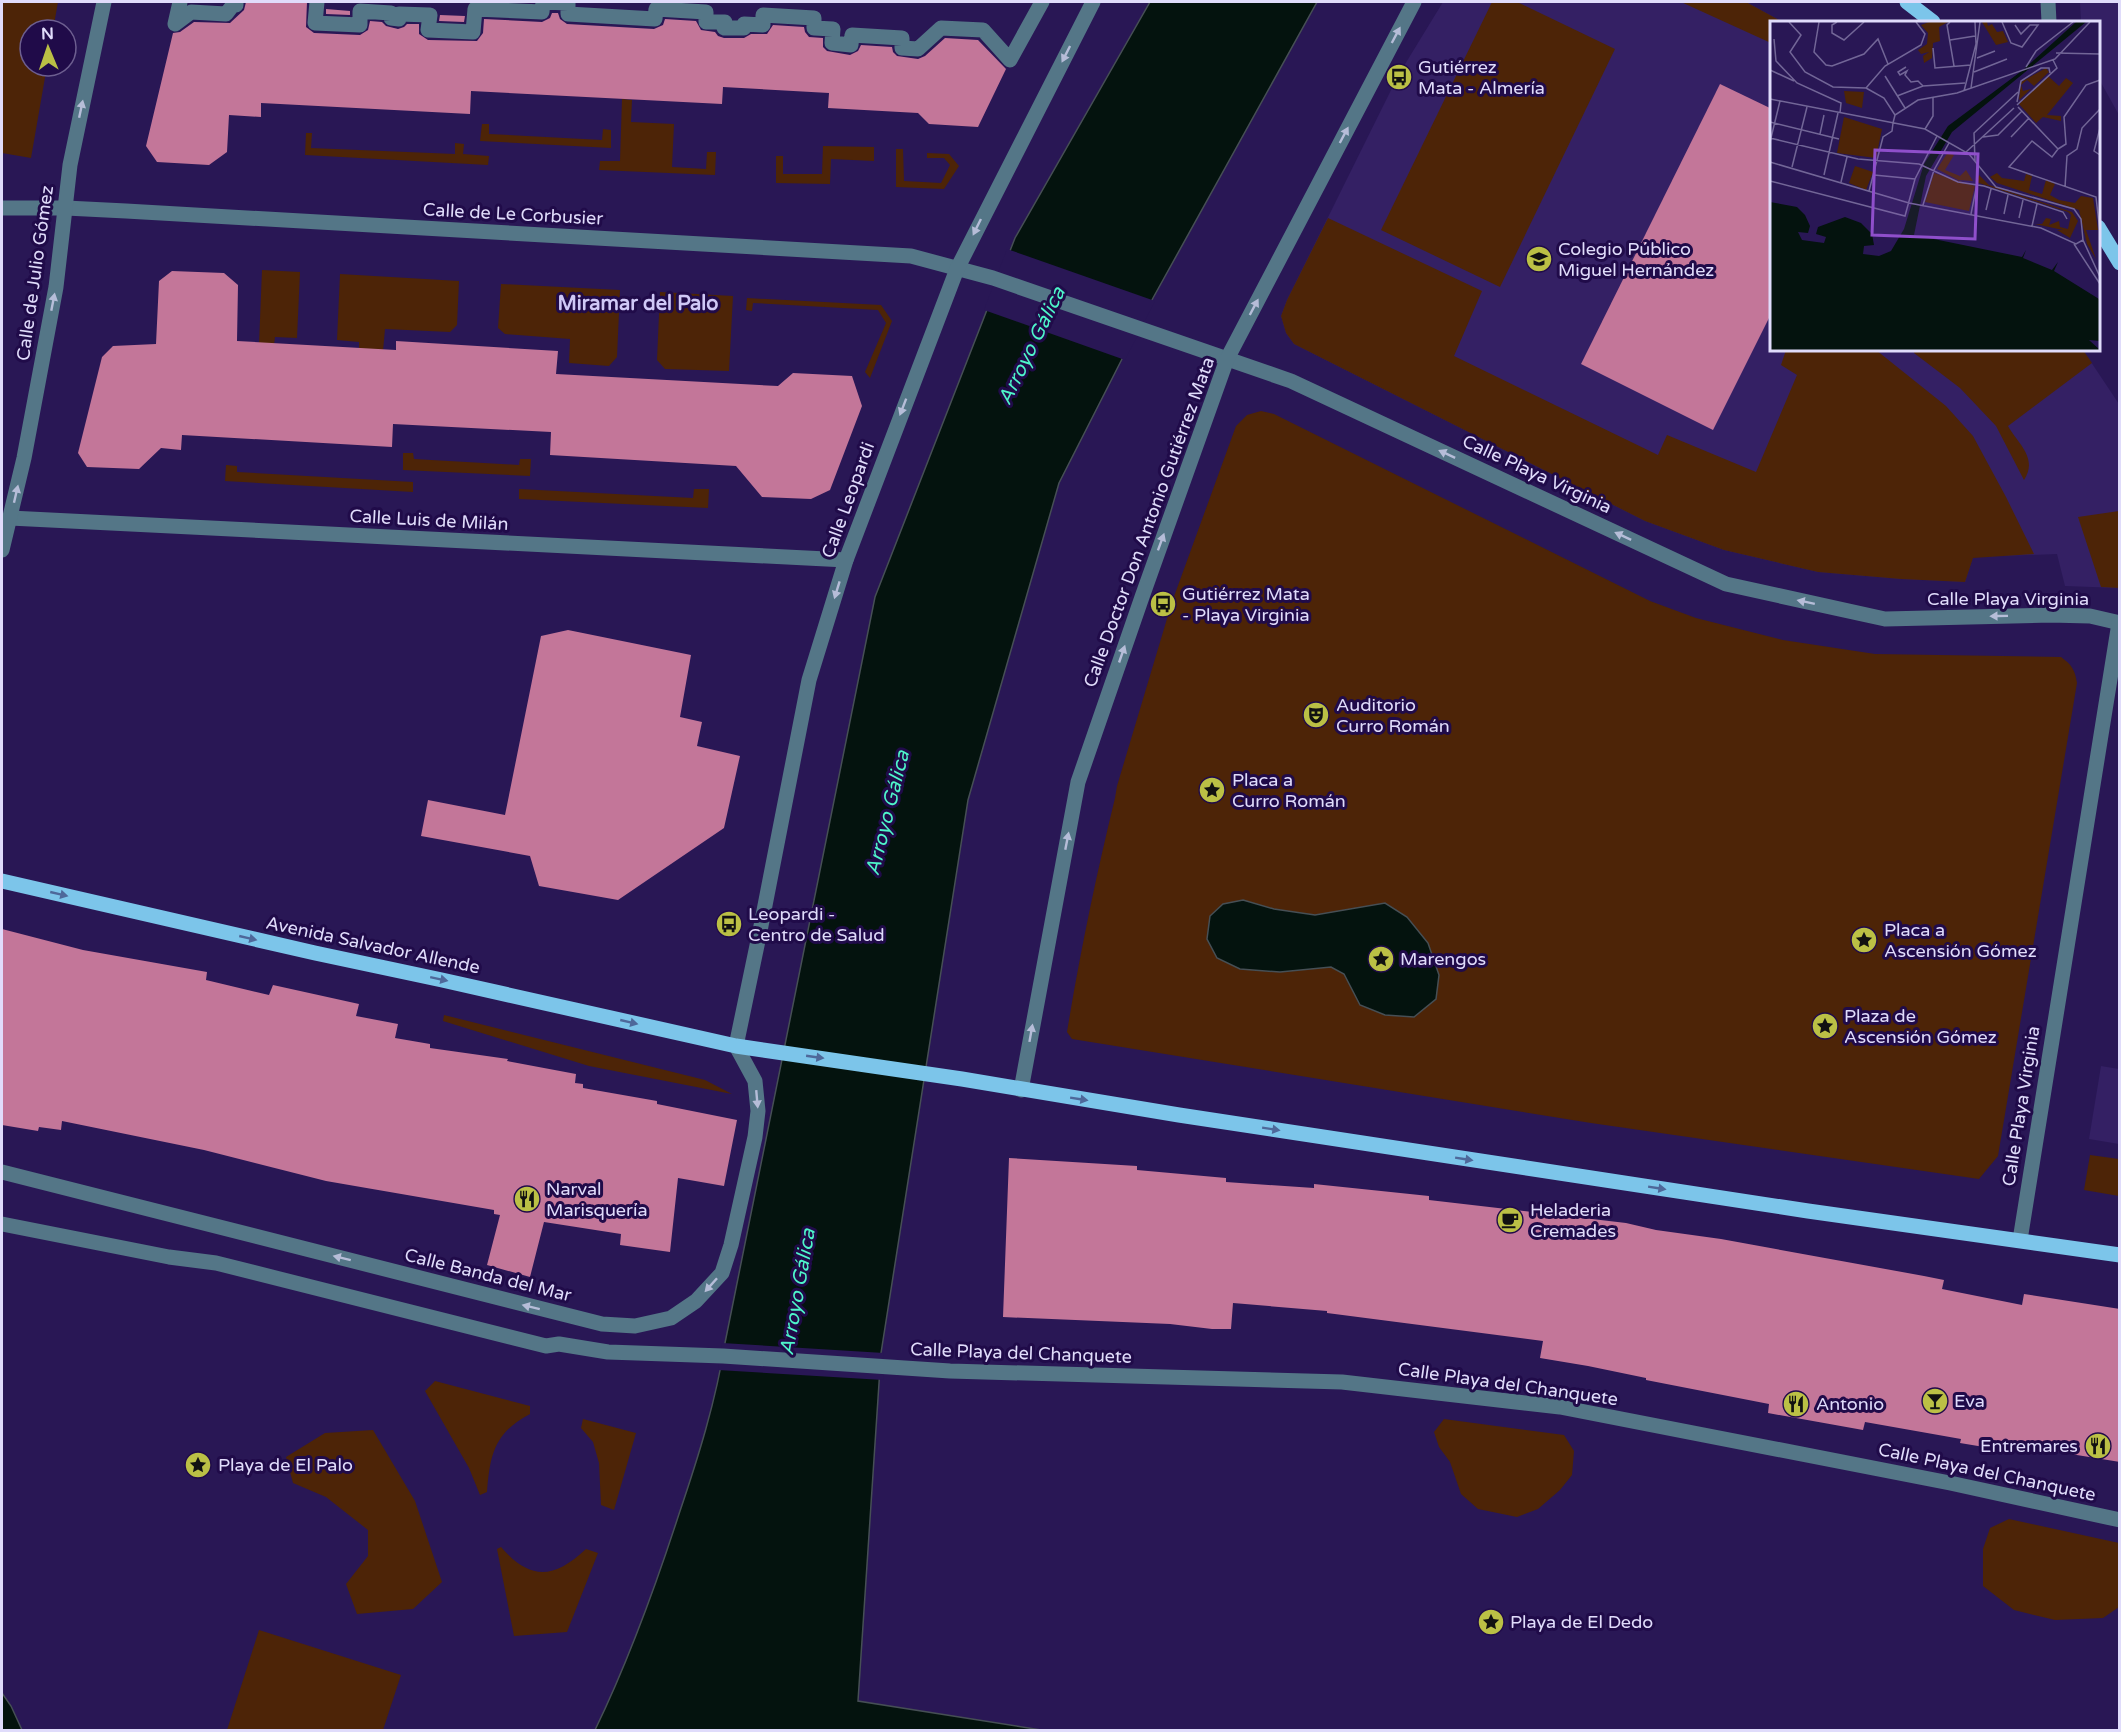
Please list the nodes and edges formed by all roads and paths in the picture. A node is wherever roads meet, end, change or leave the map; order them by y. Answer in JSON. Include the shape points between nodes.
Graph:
{"nodes":[{"id":1,"x":104,"y":2,"type":"edge"},
{"id":2,"x":180,"y":2,"type":"edge"},
{"id":3,"x":236,"y":2,"type":"edge"},
{"id":4,"x":317,"y":2,"type":"edge"},
{"id":5,"x":1042,"y":2,"type":"edge"},
{"id":6,"x":1093,"y":2,"type":"edge"},
{"id":7,"x":1414,"y":2,"type":"edge"},
{"id":8,"x":1907,"y":2,"type":"edge"},
{"id":9,"x":2048,"y":2,"type":"edge"},
{"id":10,"x":1932,"y":21,"type":"edge"},
{"id":11,"x":2049,"y":21,"type":"edge"},
{"id":12,"x":2,"y":208,"type":"edge"},
{"id":13,"x":66,"y":208,"type":"junction"},
{"id":14,"x":2100,"y":230,"type":"edge"},
{"id":15,"x":2120,"y":263,"type":"edge"},
{"id":16,"x":957,"y":268,"type":"junction"},
{"id":17,"x":1227,"y":359,"type":"junction"},
{"id":18,"x":10,"y":518,"type":"junction"},
{"id":19,"x":2,"y":550,"type":"edge"},
{"id":20,"x":846,"y":560,"type":"junction"},
{"id":21,"x":2119,"y":623,"type":"edge"},
{"id":22,"x":2,"y":881,"type":"edge"},
{"id":23,"x":736,"y":1046,"type":"junction"},
{"id":24,"x":1021,"y":1090,"type":"junction"},
{"id":25,"x":2,"y":1172,"type":"edge"},
{"id":26,"x":2,"y":1224,"type":"edge"},
{"id":27,"x":2020,"y":1240,"type":"junction"},
{"id":28,"x":2120,"y":1255,"type":"edge"},
{"id":29,"x":2120,"y":1520,"type":"edge"}],
"edges":[{"from":13,"to":1,"type":"street","name":"Calle de Julio Gómez","one_way":true,"via":[[70,165]]},
{"from":2,"to":3,"type":"street","via":[[175,24],[191,12],[226,14]]},
{"from":4,"to":5,"type":"street","via":[[315,23],[360,26],[360,11],[391,13],[391,18],[399,19],[399,14],[430,15],[428,30],[462,32],[473,32],[475,9],[542,12],[543,2],[568,3],[568,14],[655,19],[656,9],[706,12],[706,22],[725,22],[724,28],[763,25],[763,15],[814,18],[813,28],[833,29],[832,43],[851,45],[852,35],[887,37],[902,38],[902,48],[918,49],[941,28],[983,30],[1010,60]]},
{"from":6,"to":16,"type":"street","name":"Calle Leopardi","one_way":true},
{"from":17,"to":7,"type":"street","name":"Calle Doctor Don Antonio Gutiérrez Mata","one_way":true},
{"from":8,"to":10,"type":"main road"},
{"from":9,"to":11,"type":"street"},
{"from":12,"to":13,"type":"street","name":"Calle de Le Corbusier"},
{"from":13,"to":16,"type":"street","name":"Calle de Le Corbusier","via":[[910,256]]},
{"from":18,"to":13,"type":"street","name":"Calle de Julio Gómez","one_way":true,"via":[[56,287]]},
{"from":14,"to":15,"type":"main road"},
{"from":16,"to":17,"type":"street","name":"Calle Playa Virginia"},
{"from":16,"to":20,"type":"street","name":"Calle Leopardi","one_way":true},
{"from":21,"to":17,"type":"street","name":"Calle Playa Virginia","one_way":true,"via":[[2090,616],[2050,615],[1885,619],[1726,584],[1291,381]]},
{"from":24,"to":17,"type":"street","name":"Calle Doctor Don Antonio Gutiérrez Mata","one_way":true,"via":[[1078,782]]},
{"from":18,"to":19,"type":"street","name":"Calle de Julio Gómez"},
{"from":18,"to":20,"type":"street","name":"Calle Luis de Milán"},
{"from":20,"to":23,"type":"street","name":"Calle Leopardi","one_way":true,"via":[[809,680]]},
{"from":21,"to":27,"type":"street","name":"Calle Playa Virginia"},
{"from":22,"to":23,"type":"main road","name":"Avenida Salvador Allende","one_way":true},
{"from":23,"to":24,"type":"main road","name":"Avenida Salvador Allende","one_way":true},
{"from":23,"to":25,"type":"street","name":"Calle Banda del Mar","one_way":true,"via":[[755,1081],[758,1111],[722,1273],[696,1301],[671,1318],[635,1326],[568,1316]]},
{"from":24,"to":27,"type":"main road","name":"Avenida Salvador Allende","one_way":true,"via":[[1796,1210]]},
{"from":26,"to":29,"type":"street","name":"Calle Playa del Chanquete","via":[[216,1263],[546,1346],[1060,1375],[1319,1380],[1560,1407]]},
{"from":27,"to":28,"type":"main road","name":"Avenida Salvador Allende"}]}
